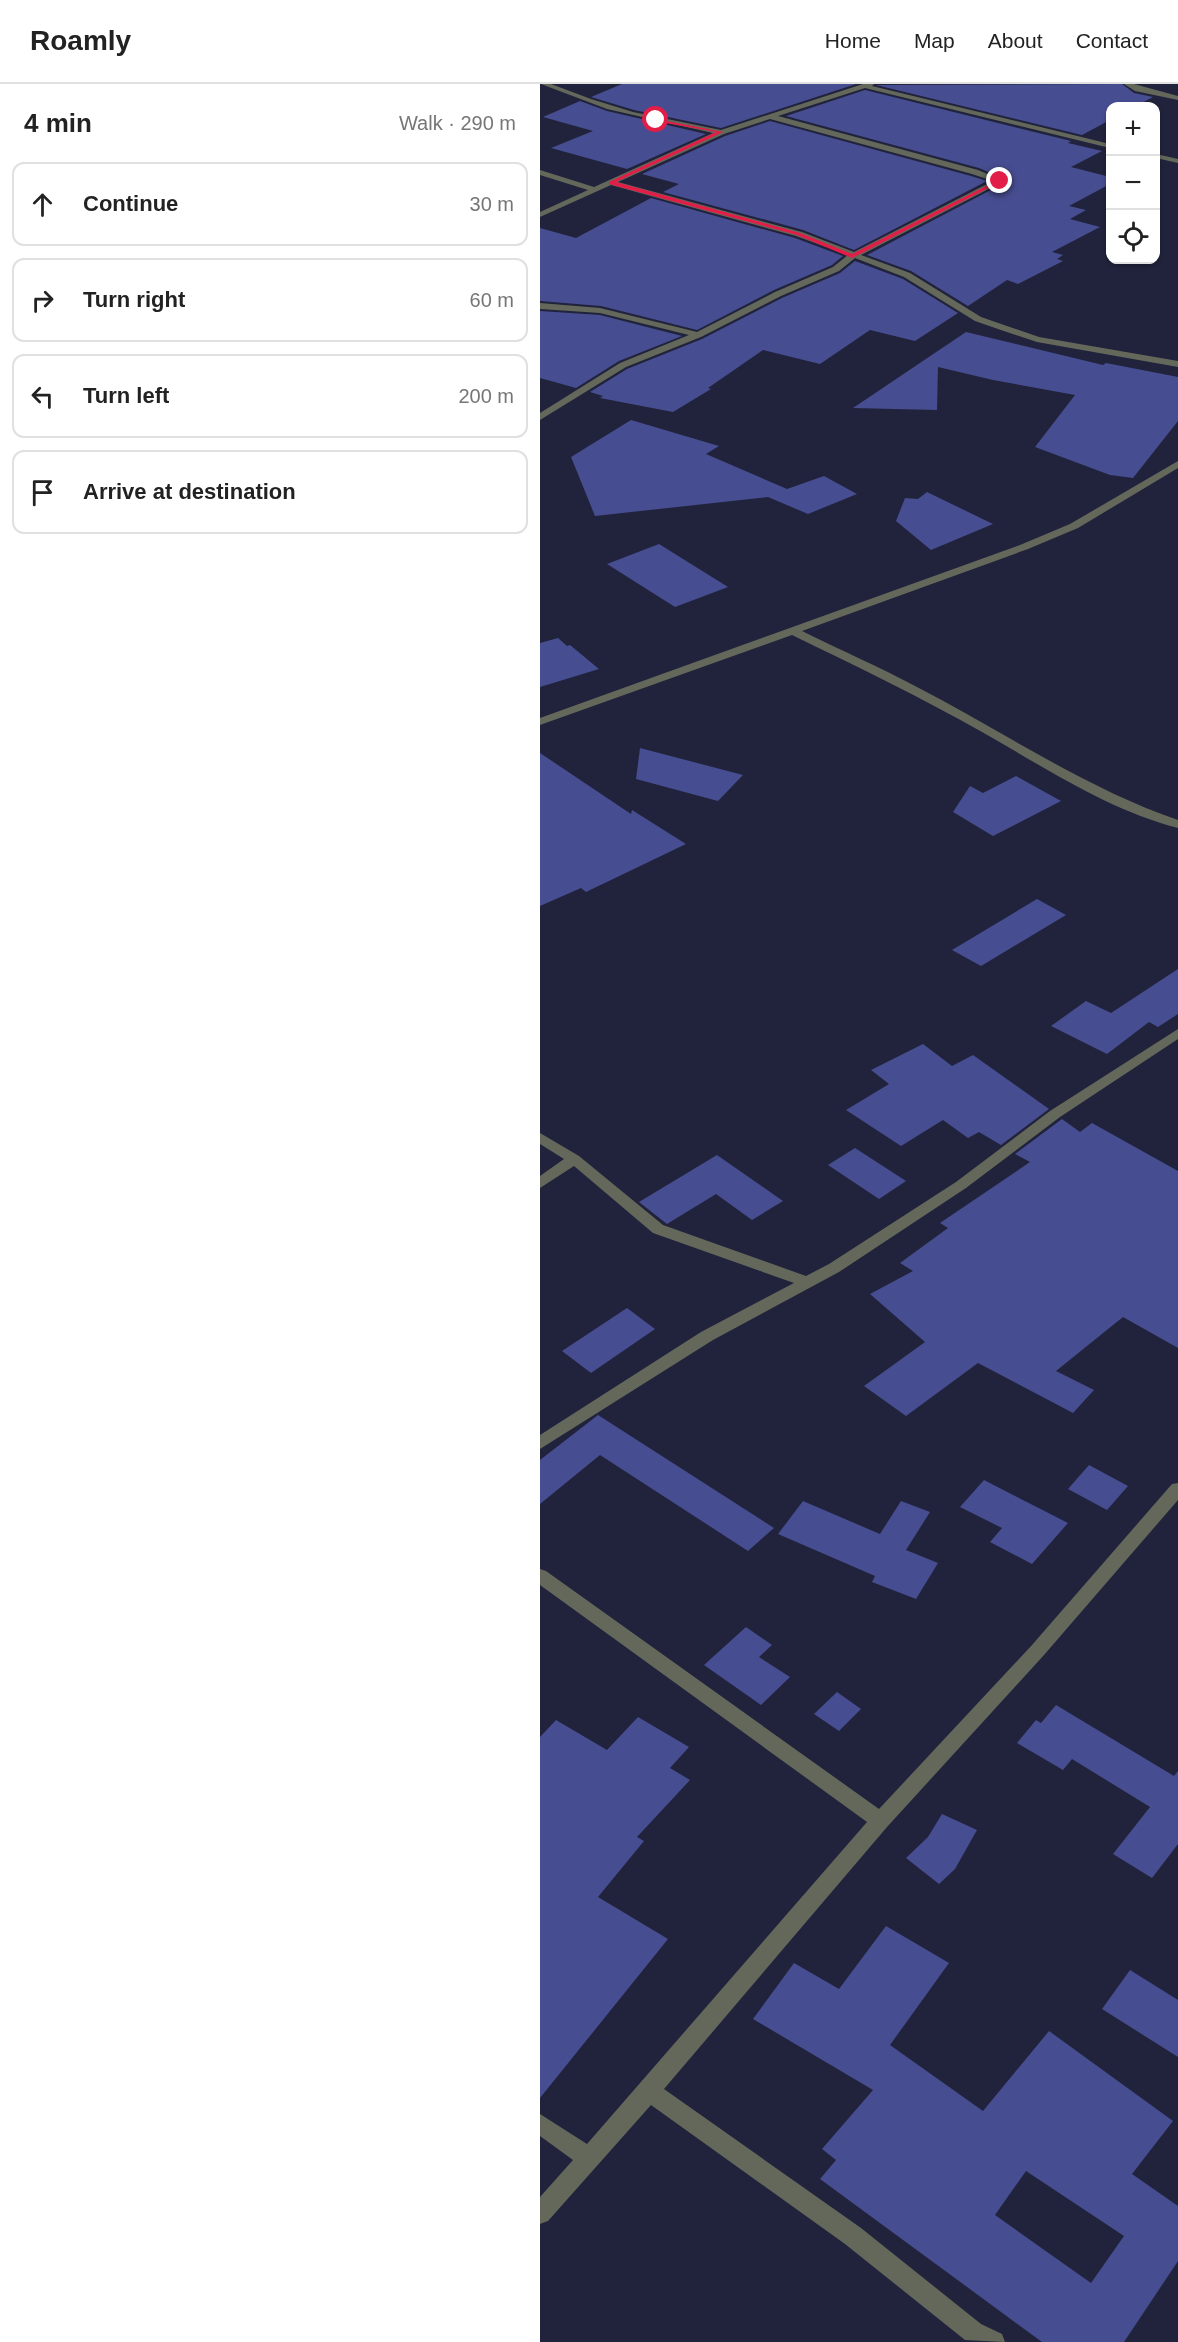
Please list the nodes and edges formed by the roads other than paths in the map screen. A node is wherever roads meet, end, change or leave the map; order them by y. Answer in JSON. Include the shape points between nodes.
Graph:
{"nodes":[{"id":1,"x":544,"y":84,"type":"edge"},
{"id":2,"x":1128,"y":84,"type":"edge"},
{"id":3,"x":868,"y":85,"type":"edge"},
{"id":4,"x":1178,"y":98,"type":"edge"},
{"id":5,"x":773,"y":117,"type":"junction"},
{"id":6,"x":721,"y":132,"type":"junction"},
{"id":7,"x":1106,"y":145,"type":"edge"},
{"id":8,"x":1160,"y":157,"type":"edge"},
{"id":9,"x":1178,"y":161,"type":"edge"},
{"id":10,"x":540,"y":172,"type":"edge"},
{"id":11,"x":611,"y":183,"type":"junction"},
{"id":12,"x":595,"y":190,"type":"junction"},
{"id":13,"x":540,"y":215,"type":"edge"},
{"id":14,"x":852,"y":256,"type":"junction"},
{"id":15,"x":540,"y":306,"type":"edge"},
{"id":16,"x":698,"y":335,"type":"junction"},
{"id":17,"x":1178,"y":364,"type":"edge"},
{"id":18,"x":540,"y":417,"type":"edge"},
{"id":19,"x":1178,"y":464,"type":"edge"},
{"id":20,"x":793,"y":631,"type":"junction"},
{"id":21,"x":540,"y":722,"type":"edge"},
{"id":22,"x":1178,"y":824,"type":"edge"},
{"id":23,"x":1178,"y":1033,"type":"edge"},
{"id":24,"x":540,"y":1138,"type":"edge"},
{"id":25,"x":574,"y":1159,"type":"junction"},
{"id":26,"x":540,"y":1183,"type":"edge"},
{"id":27,"x":807,"y":1282,"type":"junction"},
{"id":28,"x":540,"y":1443,"type":"edge"},
{"id":29,"x":1178,"y":1489,"type":"edge"},
{"id":30,"x":540,"y":1576,"type":"edge"},
{"id":31,"x":880,"y":1821,"type":"junction"},
{"id":32,"x":649,"y":2091,"type":"junction"},
{"id":33,"x":540,"y":2124,"type":"edge"},
{"id":34,"x":589,"y":2158,"type":"junction"},
{"id":35,"x":540,"y":2213,"type":"edge"},
{"id":36,"x":994,"y":2342,"type":"edge"}],
"edges":[{"from":1,"to":6,"type":"street","via":[[585,102]]},
{"from":2,"to":4,"type":"street"},
{"from":3,"to":5,"type":"street"},
{"from":3,"to":7,"type":"street"},
{"from":5,"to":6,"type":"street"},
{"from":5,"to":14,"type":"street","via":[[1000,181]]},
{"from":6,"to":11,"type":"street"},
{"from":8,"to":9,"type":"street"},
{"from":10,"to":12,"type":"street"},
{"from":11,"to":12,"type":"street"},
{"from":11,"to":14,"type":"street","via":[[799,234]]},
{"from":12,"to":13,"type":"street"},
{"from":14,"to":16,"type":"street","via":[[836,269]]},
{"from":14,"to":17,"type":"street","via":[[907,275],[978,318],[1037,339]]},
{"from":15,"to":16,"type":"street","via":[[567,304],[603,310]]},
{"from":16,"to":18,"type":"street","via":[[623,365]]},
{"from":19,"to":20,"type":"street","via":[[1074,526],[1024,548]]},
{"from":20,"to":21,"type":"street"},
{"from":20,"to":22,"type":"street","via":[[913,688],[1083,784],[1132,808]]},
{"from":23,"to":27,"type":"street","via":[[1055,1114],[961,1185]]},
{"from":24,"to":25,"type":"street"},
{"from":25,"to":26,"type":"street"},
{"from":25,"to":27,"type":"street","via":[[658,1229]]},
{"from":27,"to":28,"type":"street","via":[[707,1336]]},
{"from":29,"to":31,"type":"street","via":[[1038,1650]]},
{"from":30,"to":31,"type":"street"},
{"from":31,"to":32,"type":"street"},
{"from":32,"to":34,"type":"street"},
{"from":32,"to":36,"type":"street","via":[[853,2236],[974,2332]]},
{"from":33,"to":34,"type":"street"},
{"from":34,"to":35,"type":"street"}]}
